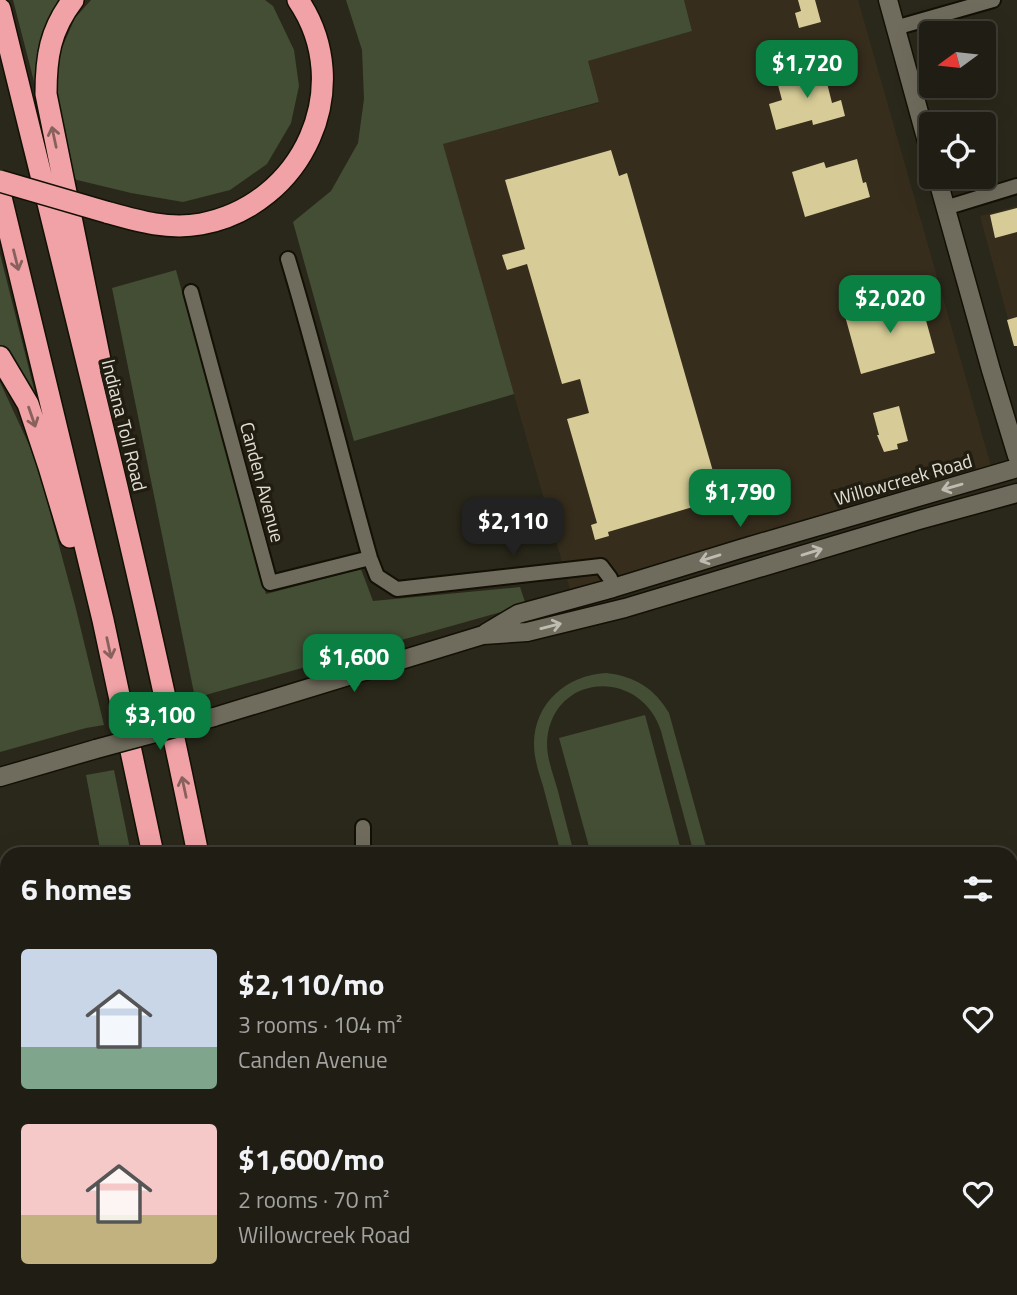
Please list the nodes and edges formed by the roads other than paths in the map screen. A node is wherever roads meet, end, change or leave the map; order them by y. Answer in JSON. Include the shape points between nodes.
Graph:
{"nodes":[{"id":1,"x":73,"y":0,"type":"edge"},
{"id":2,"x":281,"y":0,"type":"edge"},
{"id":3,"x":298,"y":0,"type":"edge"},
{"id":4,"x":888,"y":0,"type":"edge"},
{"id":5,"x":993,"y":0,"type":"edge"},
{"id":6,"x":0,"y":9,"type":"edge"},
{"id":7,"x":895,"y":28,"type":"junction"},
{"id":8,"x":919,"y":113,"type":"edge"},
{"id":9,"x":0,"y":169,"type":"edge"},
{"id":10,"x":0,"y":181,"type":"edge"},
{"id":11,"x":1017,"y":186,"type":"edge"},
{"id":12,"x":940,"y":189,"type":"edge"},
{"id":13,"x":0,"y":193,"type":"edge"},
{"id":14,"x":105,"y":206,"type":"junction"},
{"id":15,"x":945,"y":208,"type":"junction"},
{"id":16,"x":288,"y":259,"type":"dead end"},
{"id":17,"x":191,"y":292,"type":"dead end"},
{"id":18,"x":0,"y":357,"type":"edge"},
{"id":19,"x":1017,"y":456,"type":"edge"},
{"id":20,"x":1017,"y":468,"type":"edge"},
{"id":21,"x":1017,"y":493,"type":"edge"},
{"id":22,"x":130,"y":541,"type":"junction"},
{"id":23,"x":370,"y":558,"type":"junction"},
{"id":24,"x":613,"y":588,"type":"junction"},
{"id":25,"x":103,"y":620,"type":"junction"},
{"id":26,"x":484,"y":635,"type":"junction"},
{"id":27,"x":0,"y":776,"type":"edge"},
{"id":28,"x":363,"y":827,"type":"dead end"},
{"id":29,"x":152,"y":847,"type":"edge"},
{"id":30,"x":197,"y":847,"type":"edge"},
{"id":31,"x":363,"y":847,"type":"edge"}],
"edges":[{"from":22,"to":1,"type":"highway","one_way":true,"via":[[113,421],[46,94],[52,41]]},
{"from":2,"to":14,"type":"highway","via":[[304,45],[308,101],[302,127],[270,173],[249,191],[202,210]]},
{"from":3,"to":14,"type":"highway","via":[[316,39],[323,73],[321,101],[315,130],[280,183],[254,204],[201,224],[153,225]]},
{"from":4,"to":7,"type":"main road"},
{"from":5,"to":7,"type":"street"},
{"from":6,"to":22,"type":"highway","name":"Indiana Toll Road"},
{"from":7,"to":8,"type":"main road"},
{"from":9,"to":14,"type":"highway"},
{"from":10,"to":14,"type":"highway","bridge":true},
{"from":11,"to":15,"type":"street"},
{"from":12,"to":15,"type":"main road"},
{"from":13,"to":25,"type":"highway","one_way":true},
{"from":15,"to":19,"type":"main road"},
{"from":16,"to":23,"type":"street"},
{"from":17,"to":23,"type":"street","name":"Canden Avenue","via":[[270,583]]},
{"from":18,"to":25,"type":"highway","one_way":true,"via":[[27,404],[78,564]]},
{"from":20,"to":24,"type":"main road","name":"Willowcreek Road","one_way":true},
{"from":26,"to":21,"type":"main road","name":"Willowcreek Road","one_way":true,"via":[[527,632],[625,608]]},
{"from":30,"to":22,"type":"highway","name":"Indiana Toll Road","one_way":true},
{"from":23,"to":24,"type":"street","via":[[377,576],[397,589],[601,566]]},
{"from":24,"to":26,"type":"main road","name":"Willowcreek Road","via":[[518,614]]},
{"from":25,"to":29,"type":"highway","one_way":true},
{"from":26,"to":27,"type":"main road","name":"Willowcreek Road","bridge":true},
{"from":28,"to":31,"type":"street"}]}
